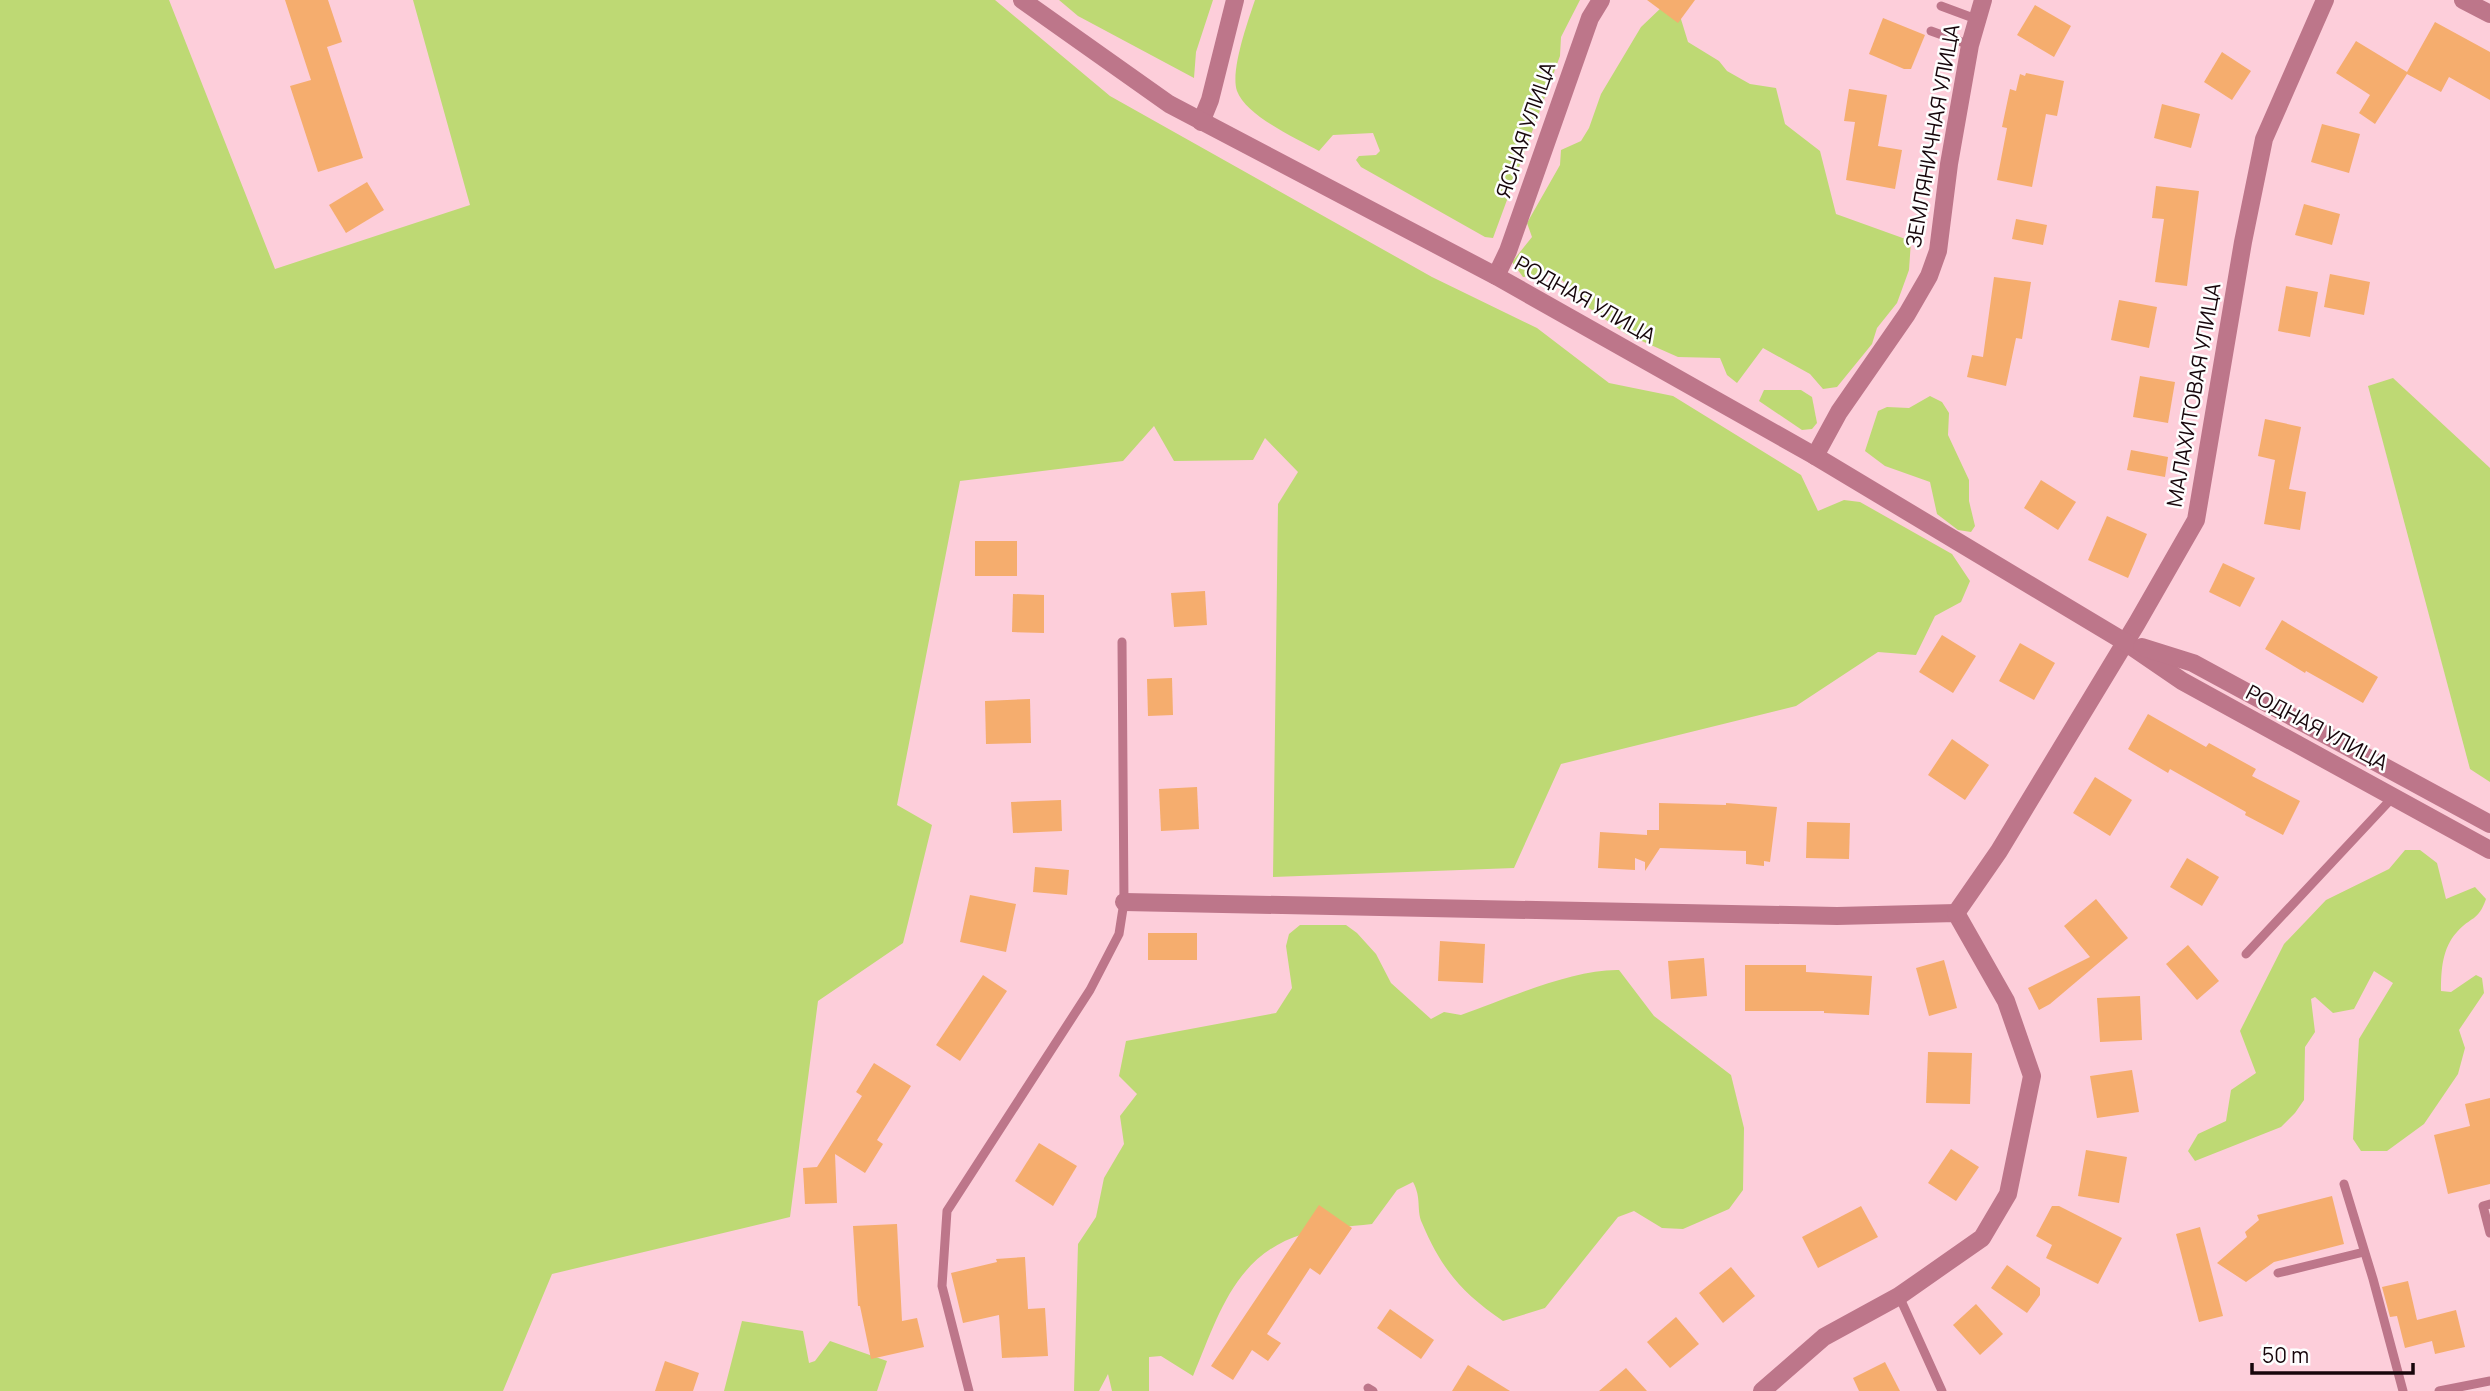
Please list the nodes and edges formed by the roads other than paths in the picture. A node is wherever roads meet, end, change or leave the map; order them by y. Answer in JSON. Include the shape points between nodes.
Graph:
{"nodes":[{"id":1,"x":1022,"y":0,"type":"edge"},
{"id":2,"x":1236,"y":0,"type":"edge"},
{"id":3,"x":1601,"y":0,"type":"edge"},
{"id":4,"x":1983,"y":0,"type":"edge"},
{"id":5,"x":2325,"y":0,"type":"edge"},
{"id":6,"x":2463,"y":0,"type":"edge"},
{"id":7,"x":1941,"y":6,"type":"dead end"},
{"id":8,"x":2490,"y":14,"type":"edge"},
{"id":9,"x":1976,"y":19,"type":"junction"},
{"id":10,"x":1931,"y":32,"type":"dead end"},
{"id":11,"x":1970,"y":45,"type":"junction"},
{"id":12,"x":1201,"y":122,"type":"junction"},
{"id":13,"x":1496,"y":276,"type":"junction"},
{"id":14,"x":1815,"y":456,"type":"junction"},
{"id":15,"x":1122,"y":642,"type":"dead end"},
{"id":16,"x":2125,"y":642,"type":"junction"},
{"id":17,"x":2394,"y":796,"type":"junction"},
{"id":18,"x":2490,"y":824,"type":"edge"},
{"id":19,"x":2490,"y":850,"type":"edge"},
{"id":20,"x":1124,"y":902,"type":"junction"},
{"id":21,"x":1956,"y":913,"type":"junction"},
{"id":22,"x":2246,"y":954,"type":"dead end"},
{"id":23,"x":2344,"y":1184,"type":"dead end"},
{"id":24,"x":2490,"y":1204,"type":"edge"},
{"id":25,"x":2490,"y":1233,"type":"edge"},
{"id":26,"x":2364,"y":1252,"type":"junction"},
{"id":27,"x":2278,"y":1273,"type":"dead end"},
{"id":28,"x":1899,"y":1296,"type":"junction"},
{"id":29,"x":2490,"y":1381,"type":"edge"},
{"id":30,"x":969,"y":1391,"type":"edge"},
{"id":31,"x":1762,"y":1391,"type":"edge"},
{"id":32,"x":1942,"y":1391,"type":"edge"},
{"id":33,"x":2403,"y":1391,"type":"edge"},
{"id":34,"x":2439,"y":1391,"type":"edge"}],
"edges":[{"from":1,"to":12,"type":"street","name":"РОДНАЯ УЛИЦА"},
{"from":2,"to":12,"type":"street"},
{"from":3,"to":13,"type":"street","name":"ЯСНАЯ УЛИЦА","via":[[1590,18]]},
{"from":4,"to":9,"type":"street","name":"ЗЕМЛЯНИЧНАЯ УЛИЦА"},
{"from":5,"to":16,"type":"street","name":"МАЛАХИТОВАЯ УЛИЦА","via":[[2264,139],[2196,520]]},
{"from":6,"to":8,"type":"street"},
{"from":7,"to":9,"type":"lane"},
{"from":9,"to":11,"type":"street","name":"ЗЕМЛЯНИЧНАЯ УЛИЦА"},
{"from":10,"to":11,"type":"lane"},
{"from":11,"to":14,"type":"street","name":"ЗЕМЛЯНИЧНАЯ УЛИЦА","via":[[1938,251],[1929,276]]},
{"from":12,"to":13,"type":"street","name":"РОДНАЯ УЛИЦА"},
{"from":13,"to":14,"type":"street","name":"РОДНАЯ УЛИЦА"},
{"from":14,"to":16,"type":"street","name":"РОДНАЯ УЛИЦА"},
{"from":15,"to":20,"type":"lane"},
{"from":16,"to":17,"type":"street","name":"РОДНАЯ УЛИЦА","via":[[2182,681]]},
{"from":16,"to":18,"type":"street","name":"РОДНАЯ УЛИЦА","via":[[2193,663]]},
{"from":16,"to":21,"type":"street","name":"МАЛАХИТОВАЯ УЛИЦА","via":[[1999,851]]},
{"from":17,"to":19,"type":"street","name":"РОДНАЯ УЛИЦА"},
{"from":17,"to":22,"type":"lane"},
{"from":20,"to":21,"type":"street","via":[[1837,916]]},
{"from":20,"to":30,"type":"lane","via":[[1119,934],[1090,990],[947,1211],[942,1286]]},
{"from":21,"to":28,"type":"street","via":[[2006,1001],[2032,1076],[2008,1194],[1982,1238]]},
{"from":23,"to":26,"type":"lane"},
{"from":24,"to":25,"type":"lane","via":[[2483,1206]]},
{"from":26,"to":27,"type":"lane"},
{"from":26,"to":33,"type":"lane"},
{"from":28,"to":31,"type":"street","via":[[1824,1337]]},
{"from":28,"to":32,"type":"lane"},
{"from":29,"to":34,"type":"lane"}]}
